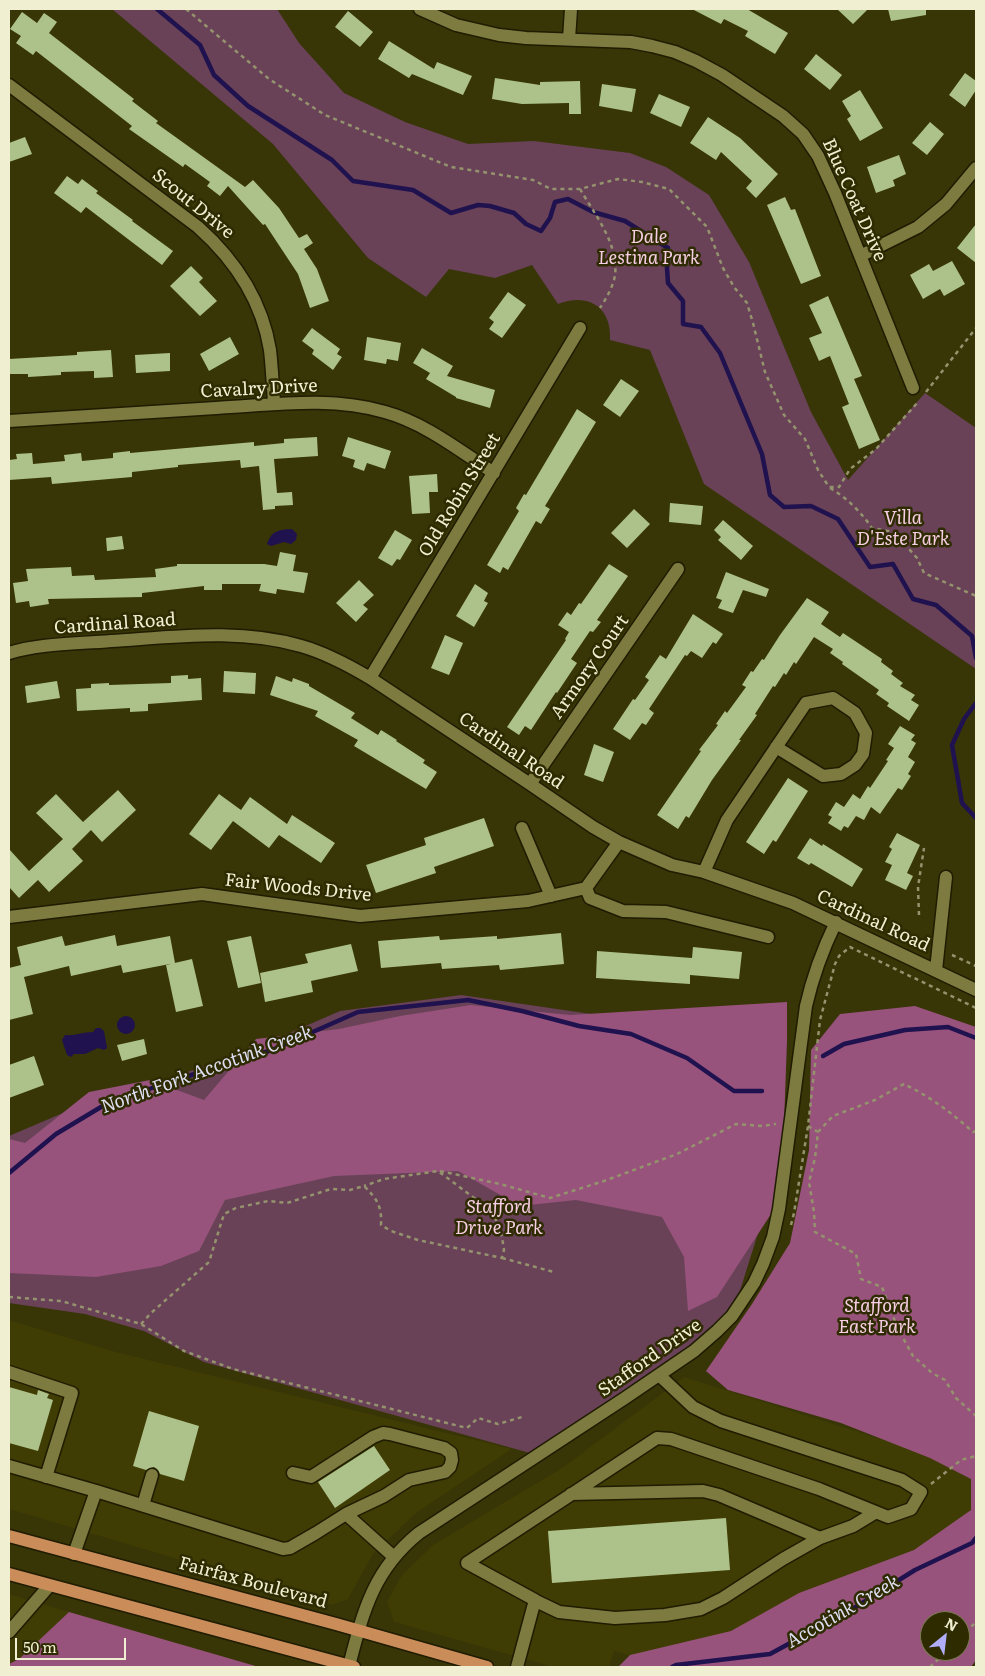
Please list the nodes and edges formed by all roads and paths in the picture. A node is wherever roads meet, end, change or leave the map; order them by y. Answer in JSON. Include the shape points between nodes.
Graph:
{"nodes":[{"id":1,"x":186,"y":9,"type":"edge"},
{"id":2,"x":420,"y":9,"type":"edge"},
{"id":3,"x":571,"y":9,"type":"edge"},
{"id":4,"x":569,"y":39,"type":"junction"},
{"id":5,"x":9,"y":85,"type":"edge"},
{"id":6,"x":976,"y":168,"type":"edge"},
{"id":7,"x":580,"y":189,"type":"junction"},
{"id":8,"x":860,"y":256,"type":"junction"},
{"id":9,"x":600,"y":308,"type":"dead end"},
{"id":10,"x":580,"y":328,"type":"dead end"},
{"id":11,"x":976,"y":328,"type":"edge"},
{"id":12,"x":913,"y":388,"type":"dead end"},
{"id":13,"x":926,"y":392,"type":"dead end"},
{"id":14,"x":920,"y":399,"type":"dead end"},
{"id":15,"x":274,"y":404,"type":"junction"},
{"id":16,"x":908,"y":405,"type":"dead end"},
{"id":17,"x":910,"y":411,"type":"junction"},
{"id":18,"x":9,"y":421,"type":"edge"},
{"id":19,"x":494,"y":473,"type":"junction"},
{"id":20,"x":829,"y":487,"type":"junction"},
{"id":21,"x":678,"y":570,"type":"dead end"},
{"id":22,"x":976,"y":596,"type":"edge"},
{"id":23,"x":9,"y":653,"type":"edge"},
{"id":24,"x":370,"y":678,"type":"junction"},
{"id":25,"x":776,"y":747,"type":"junction"},
{"id":26,"x":530,"y":784,"type":"junction"},
{"id":27,"x":522,"y":828,"type":"dead end"},
{"id":28,"x":619,"y":842,"type":"junction"},
{"id":29,"x":924,"y":848,"type":"dead end"},
{"id":30,"x":704,"y":872,"type":"junction"},
{"id":31,"x":946,"y":877,"type":"dead end"},
{"id":32,"x":586,"y":888,"type":"junction"},
{"id":33,"x":551,"y":896,"type":"junction"},
{"id":34,"x":919,"y":915,"type":"dead end"},
{"id":35,"x":9,"y":917,"type":"edge"},
{"id":36,"x":836,"y":922,"type":"junction"},
{"id":37,"x":768,"y":937,"type":"dead end"},
{"id":38,"x":948,"y":953,"type":"dead end"},
{"id":39,"x":976,"y":966,"type":"edge"},
{"id":40,"x":936,"y":970,"type":"junction"},
{"id":41,"x":976,"y":990,"type":"edge"},
{"id":42,"x":976,"y":1008,"type":"edge"},
{"id":43,"x":780,"y":1124,"type":"dead end"},
{"id":44,"x":808,"y":1126,"type":"junction"},
{"id":45,"x":976,"y":1131,"type":"edge"},
{"id":46,"x":818,"y":1132,"type":"junction"},
{"id":47,"x":438,"y":1171,"type":"junction"},
{"id":48,"x":364,"y":1186,"type":"junction"},
{"id":49,"x":791,"y":1225,"type":"dead end"},
{"id":50,"x":502,"y":1258,"type":"junction"},
{"id":51,"x":554,"y":1272,"type":"dead end"},
{"id":52,"x":9,"y":1297,"type":"edge"},
{"id":53,"x":141,"y":1324,"type":"junction"},
{"id":54,"x":9,"y":1372,"type":"edge"},
{"id":55,"x":658,"y":1375,"type":"junction"},
{"id":56,"x":976,"y":1416,"type":"edge"},
{"id":57,"x":522,"y":1417,"type":"dead end"},
{"id":58,"x":976,"y":1456,"type":"edge"},
{"id":59,"x":9,"y":1466,"type":"edge"},
{"id":60,"x":293,"y":1472,"type":"dead end"},
{"id":61,"x":46,"y":1476,"type":"junction"},
{"id":62,"x":152,"y":1476,"type":"dead end"},
{"id":63,"x":96,"y":1491,"type":"junction"},
{"id":64,"x":921,"y":1492,"type":"junction"},
{"id":65,"x":571,"y":1494,"type":"junction"},
{"id":66,"x":143,"y":1505,"type":"junction"},
{"id":67,"x":876,"y":1512,"type":"junction"},
{"id":68,"x":346,"y":1514,"type":"junction"},
{"id":69,"x":9,"y":1536,"type":"edge"},
{"id":70,"x":820,"y":1538,"type":"junction"},
{"id":71,"x":74,"y":1554,"type":"junction"},
{"id":72,"x":394,"y":1557,"type":"junction"},
{"id":73,"x":9,"y":1574,"type":"edge"},
{"id":74,"x":49,"y":1586,"type":"junction"},
{"id":75,"x":534,"y":1600,"type":"junction"},
{"id":76,"x":358,"y":1630,"type":"junction"},
{"id":77,"x":9,"y":1632,"type":"edge"},
{"id":78,"x":351,"y":1666,"type":"edge"},
{"id":79,"x":487,"y":1667,"type":"edge"},
{"id":80,"x":516,"y":1667,"type":"edge"}],
"edges":[{"from":1,"to":7,"type":"path","via":[[269,79],[325,116],[451,167],[533,180],[551,189]]},
{"from":2,"to":4,"type":"street","name":"Blue Coat Drive","via":[[456,26],[478,32]]},
{"from":3,"to":4,"type":"street"},
{"from":4,"to":8,"type":"street","name":"Blue Coat Drive","via":[[631,42],[674,52],[722,75],[783,116],[803,134],[818,156]]},
{"from":5,"to":15,"type":"street","name":"Scout Drive","via":[[198,227],[225,253],[246,283],[261,317],[270,350]]},
{"from":6,"to":8,"type":"street","via":[[930,218]]},
{"from":7,"to":9,"type":"path","via":[[609,240],[614,258],[615,279]]},
{"from":7,"to":20,"type":"path","via":[[618,179],[669,189],[707,227],[723,268],[747,303],[765,372],[784,415],[805,439]]},
{"from":8,"to":12,"type":"street","name":"Blue Coat Drive"},
{"from":10,"to":19,"type":"street","name":"Old Robin Street"},
{"from":11,"to":13,"type":"path"},
{"from":14,"to":17,"type":"path"},
{"from":15,"to":18,"type":"street","name":"Cavalry Drive"},
{"from":15,"to":19,"type":"street","name":"Cavalry Drive","via":[[338,403],[387,412],[420,426]]},
{"from":16,"to":17,"type":"path"},
{"from":17,"to":20,"type":"path","via":[[876,448],[850,469],[839,487]]},
{"from":19,"to":24,"type":"street","name":"Old Robin Street"},
{"from":20,"to":22,"type":"path","via":[[841,494],[872,528],[894,532],[917,558],[924,573]]},
{"from":21,"to":26,"type":"street","name":"Armory Court"},
{"from":23,"to":24,"type":"street","name":"Cardinal Road","via":[[71,644],[185,636],[250,636],[284,641],[318,652]]},
{"from":24,"to":26,"type":"street","name":"Cardinal Road"},
{"from":25,"to":25,"type":"street","via":[[806,703],[833,698],[855,713],[866,734],[863,754],[855,765],[841,774],[823,776]]},
{"from":25,"to":30,"type":"street","via":[[727,820]]},
{"from":26,"to":28,"type":"street","name":"Cardinal Road"},
{"from":27,"to":33,"type":"street"},
{"from":28,"to":30,"type":"street","name":"Cardinal Road","via":[[672,865]]},
{"from":28,"to":32,"type":"street"},
{"from":29,"to":34,"type":"path","via":[[918,887]]},
{"from":30,"to":36,"type":"street","name":"Cardinal Road","via":[[793,903]]},
{"from":31,"to":40,"type":"street"},
{"from":32,"to":33,"type":"street","name":"Fair Woods Drive"},
{"from":32,"to":37,"type":"street","via":[[590,898],[623,911],[666,912]]},
{"from":33,"to":35,"type":"street","name":"Fair Woods Drive","via":[[528,901],[360,916],[202,894]]},
{"from":36,"to":40,"type":"street","name":"Cardinal Road"},
{"from":36,"to":55,"type":"street","name":"Stafford Drive","via":[[813,976],[806,1006],[780,1210],[763,1264],[744,1299],[718,1331]]},
{"from":38,"to":39,"type":"path"},
{"from":40,"to":41,"type":"street","name":"Cardinal Road"},
{"from":42,"to":44,"type":"path","via":[[850,947],[835,964],[820,1020]]},
{"from":43,"to":47,"type":"path","via":[[736,1124],[677,1154],[550,1198]]},
{"from":44,"to":46,"type":"path"},
{"from":44,"to":49,"type":"path"},
{"from":45,"to":46,"type":"path","via":[[972,1132],[953,1114],[904,1084],[875,1100],[833,1116]]},
{"from":46,"to":56,"type":"path","via":[[816,1158],[809,1182],[814,1232],[856,1254],[860,1279],[882,1287],[898,1329],[913,1356],[932,1374],[945,1380],[956,1398]]},
{"from":47,"to":48,"type":"path","via":[[384,1179]]},
{"from":47,"to":50,"type":"path","via":[[493,1212],[503,1244]]},
{"from":48,"to":50,"type":"path","via":[[382,1211],[381,1226],[390,1231]]},
{"from":48,"to":53,"type":"path","via":[[350,1190],[331,1189],[287,1203],[268,1201],[224,1214],[209,1262]]},
{"from":50,"to":51,"type":"path"},
{"from":52,"to":53,"type":"path","via":[[61,1301]]},
{"from":53,"to":57,"type":"path","via":[[184,1351],[233,1369],[467,1428],[478,1418],[498,1424]]},
{"from":54,"to":61,"type":"street","via":[[72,1393]]},
{"from":55,"to":64,"type":"street","via":[[693,1407],[720,1421],[902,1480]]},
{"from":55,"to":72,"type":"street","name":"Stafford Drive","via":[[419,1533]]},
{"from":58,"to":64,"type":"path","via":[[962,1460]]},
{"from":59,"to":61,"type":"street"},
{"from":60,"to":68,"type":"street","via":[[312,1477],[383,1433],[426,1442],[451,1453],[450,1467],[445,1472],[410,1480]]},
{"from":61,"to":63,"type":"street"},
{"from":62,"to":66,"type":"street"},
{"from":63,"to":66,"type":"street"},
{"from":63,"to":71,"type":"street"},
{"from":64,"to":67,"type":"street","via":[[911,1509],[888,1518]]},
{"from":65,"to":67,"type":"street","via":[[657,1438],[671,1439],[819,1489]]},
{"from":65,"to":70,"type":"street","via":[[703,1491]]},
{"from":65,"to":75,"type":"street","via":[[467,1563]]},
{"from":66,"to":68,"type":"street","via":[[283,1550]]},
{"from":67,"to":70,"type":"street","via":[[852,1526]]},
{"from":68,"to":72,"type":"street"},
{"from":69,"to":71,"type":"main road","name":"Fairfax Boulevard"},
{"from":70,"to":75,"type":"street","via":[[701,1609],[615,1618],[560,1612]]},
{"from":71,"to":76,"type":"main road","name":"Fairfax Boulevard"},
{"from":72,"to":76,"type":"street","name":"Stafford Drive","via":[[377,1580]]},
{"from":73,"to":74,"type":"main road"},
{"from":74,"to":77,"type":"street"},
{"from":74,"to":78,"type":"main road"},
{"from":75,"to":80,"type":"street"},
{"from":76,"to":78,"type":"street","name":"Stafford Drive"},
{"from":76,"to":79,"type":"main road","name":"Fairfax Boulevard"}]}
